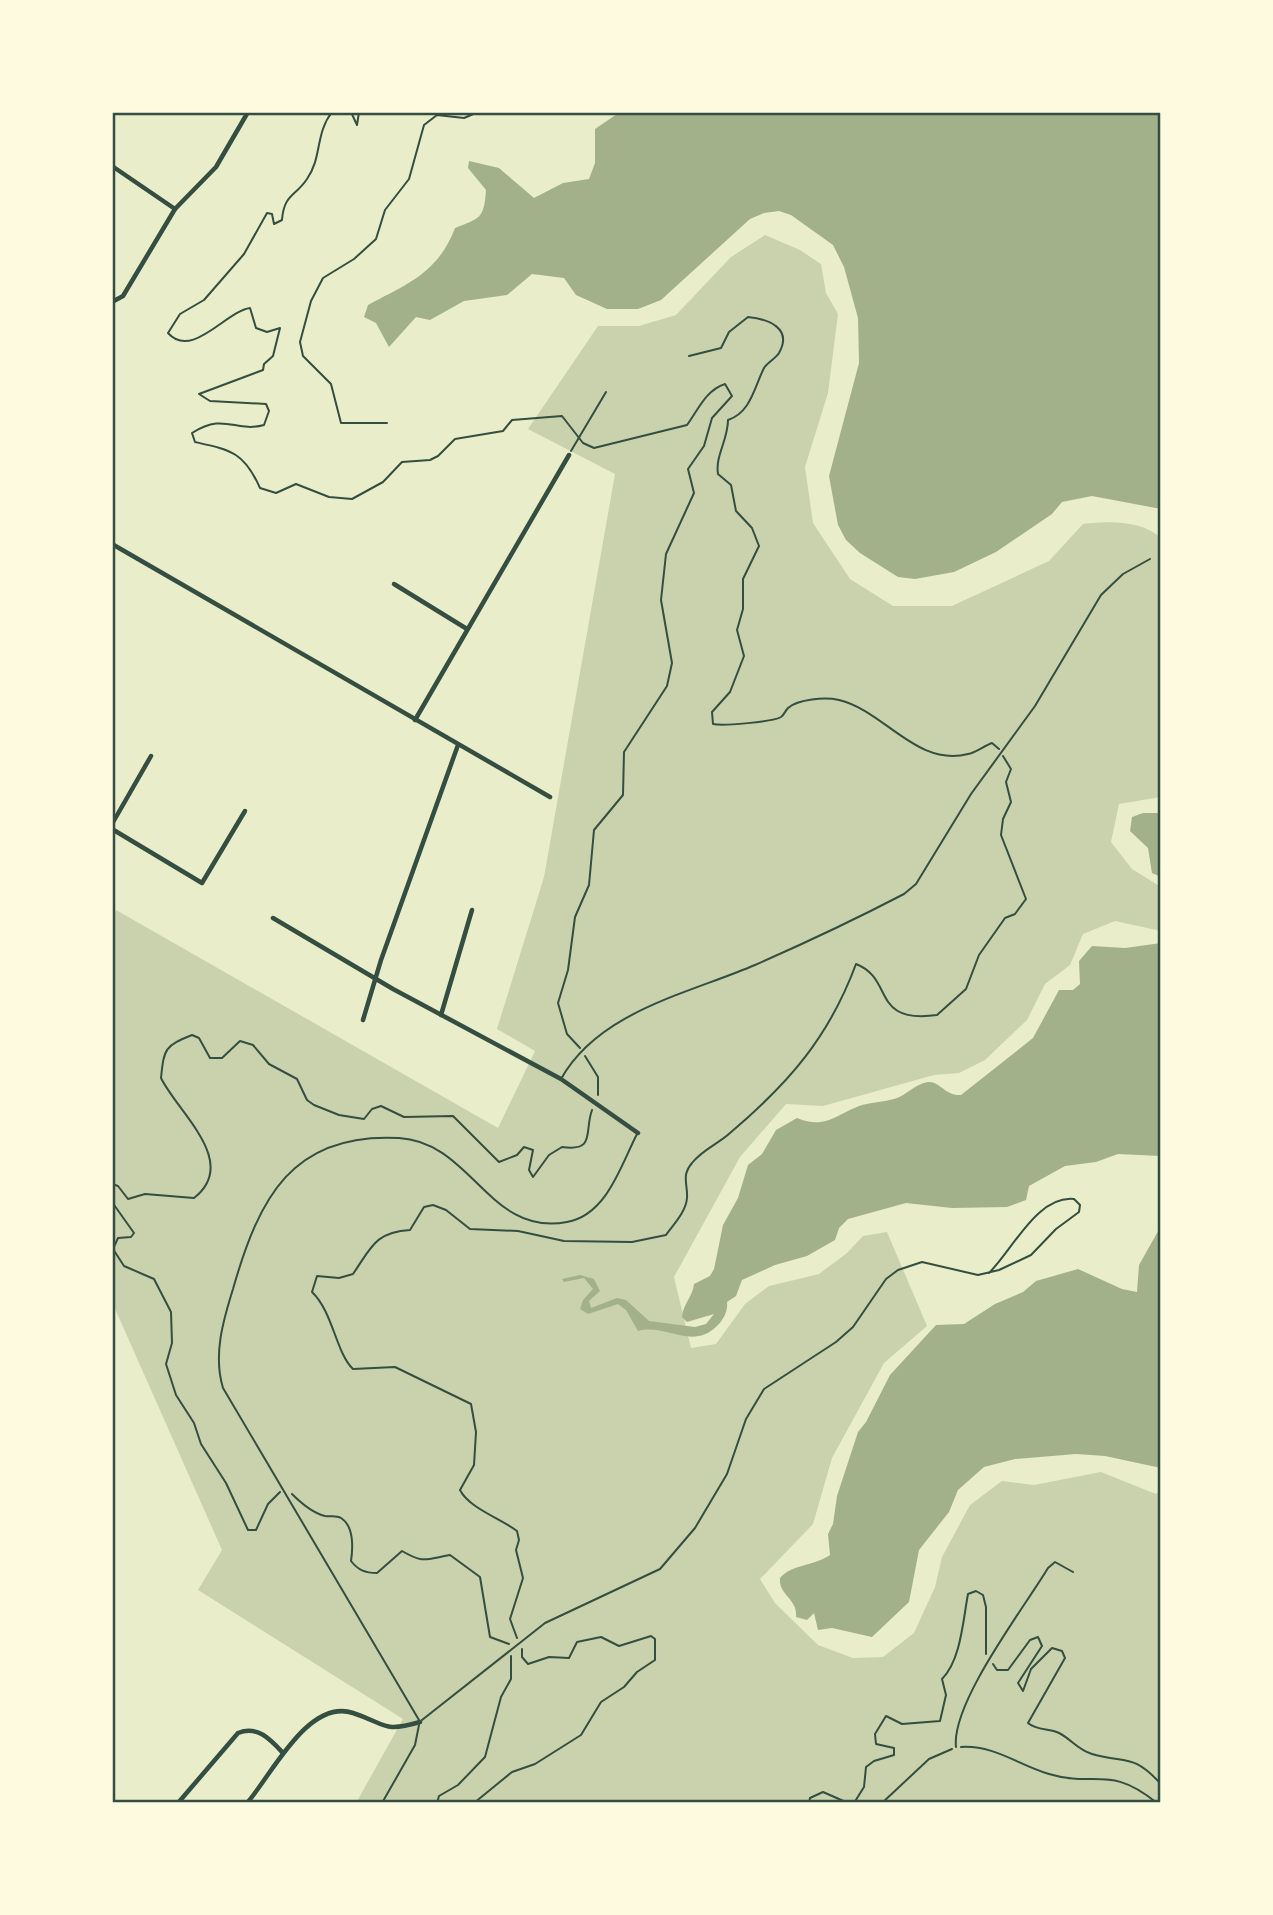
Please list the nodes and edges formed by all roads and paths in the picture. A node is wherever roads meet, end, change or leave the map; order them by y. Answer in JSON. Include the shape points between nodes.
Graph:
{"nodes":[{"id":1,"x":247,"y":112,"type":"edge"},
{"id":2,"x":332,"y":112,"type":"edge"},
{"id":3,"x":351,"y":112,"type":"edge"},
{"id":4,"x":359,"y":112,"type":"edge"},
{"id":5,"x":478,"y":112,"type":"edge"},
{"id":6,"x":112,"y":166,"type":"edge"},
{"id":7,"x":176,"y":209,"type":"junction"},
{"id":8,"x":112,"y":302,"type":"edge"},
{"id":9,"x":689,"y":356,"type":"dead end"},
{"id":10,"x":606,"y":392,"type":"dead end"},
{"id":11,"x":387,"y":423,"type":"dead end"},
{"id":12,"x":579,"y":438,"type":"junction"},
{"id":13,"x":569,"y":455,"type":"joint"},
{"id":14,"x":112,"y":544,"type":"edge"},
{"id":15,"x":1150,"y":559,"type":"dead end"},
{"id":16,"x":394,"y":584,"type":"dead end"},
{"id":17,"x":467,"y":629,"type":"junction"},
{"id":18,"x":415,"y":720,"type":"junction"},
{"id":19,"x":458,"y":745,"type":"junction"},
{"id":20,"x":1001,"y":751,"type":"junction"},
{"id":21,"x":151,"y":756,"type":"dead end"},
{"id":22,"x":550,"y":797,"type":"dead end"},
{"id":23,"x":245,"y":811,"type":"dead end"},
{"id":24,"x":112,"y":826,"type":"edge"},
{"id":25,"x":472,"y":910,"type":"dead end"},
{"id":26,"x":273,"y":918,"type":"dead end"},
{"id":27,"x":376,"y":977,"type":"junction"},
{"id":28,"x":441,"y":1015,"type":"junction"},
{"id":29,"x":363,"y":1020,"type":"dead end"},
{"id":30,"x":583,"y":1053,"type":"junction"},
{"id":31,"x":561,"y":1079,"type":"junction"},
{"id":32,"x":595,"y":1102,"type":"junction"},
{"id":33,"x":638,"y":1133,"type":"joint"},
{"id":34,"x":112,"y":1184,"type":"edge"},
{"id":35,"x":112,"y":1202,"type":"edge"},
{"id":36,"x":989,"y":1273,"type":"junction"},
{"id":37,"x":284,"y":1492,"type":"junction"},
{"id":38,"x":1073,"y":1572,"type":"dead end"},
{"id":39,"x":519,"y":1642,"type":"junction"},
{"id":40,"x":510,"y":1648,"type":"junction"},
{"id":41,"x":990,"y":1661,"type":"junction"},
{"id":42,"x":420,"y":1722,"type":"junction"},
{"id":43,"x":956,"y":1748,"type":"junction"},
{"id":44,"x":284,"y":1753,"type":"junction"},
{"id":45,"x":1161,"y":1784,"type":"edge"},
{"id":46,"x":178,"y":1803,"type":"edge"},
{"id":47,"x":247,"y":1803,"type":"edge"},
{"id":48,"x":382,"y":1803,"type":"edge"},
{"id":49,"x":437,"y":1803,"type":"edge"},
{"id":50,"x":474,"y":1803,"type":"edge"},
{"id":51,"x":809,"y":1803,"type":"edge"},
{"id":52,"x":848,"y":1803,"type":"edge"},
{"id":53,"x":854,"y":1803,"type":"edge"},
{"id":54,"x":882,"y":1803,"type":"edge"},
{"id":55,"x":1157,"y":1803,"type":"edge"}],
"edges":[{"from":1,"to":7,"type":"street","via":[[216,167]]},
{"from":2,"to":12,"type":"path","via":[[318,138],[307,180],[287,198],[282,220],[274,224],[272,214],[267,213],[244,254],[204,300],[180,314],[168,333],[178,340],[199,338],[250,308],[256,328],[267,332],[280,328],[273,356],[263,370],[199,394],[209,401],[266,404],[269,411],[264,425],[214,423],[192,433],[195,442],[230,450],[242,458],[260,488],[268,491],[276,493],[296,484],[329,497],[352,499],[383,482],[402,463],[430,460],[455,439],[503,430],[512,419],[562,416]]},
{"from":3,"to":4,"type":"path","via":[[357,125]]},
{"from":5,"to":11,"type":"path","via":[[464,118],[437,115],[424,125],[409,179],[385,210],[376,239],[323,278],[311,301],[300,342],[303,356],[331,384],[341,423]]},
{"from":6,"to":7,"type":"street"},
{"from":7,"to":8,"type":"street","via":[[123,296]]},
{"from":9,"to":20,"type":"path","via":[[721,348],[729,332],[748,317],[773,322],[781,329],[778,354],[766,365],[743,412],[728,420],[716,463],[720,479],[731,485],[736,511],[752,528],[758,546],[743,579],[743,609],[737,630],[744,656],[730,692],[712,712],[713,724],[768,721],[799,702],[836,699],[872,713],[928,753],[969,754],[992,743]]},
{"from":10,"to":12,"type":"path"},
{"from":12,"to":13,"type":"path"},
{"from":12,"to":30,"type":"path","via":[[594,448],[626,443],[687,425],[708,393],[719,386],[725,384],[732,396],[712,418],[704,446],[688,469],[694,493],[666,554],[662,608],[672,663],[667,686],[624,752],[623,795],[597,822],[591,839],[589,885],[575,918],[558,1003],[567,1034]]},
{"from":13,"to":17,"type":"street"},
{"from":14,"to":18,"type":"street"},
{"from":15,"to":20,"type":"lane","via":[[1123,574],[1101,595],[1035,706]]},
{"from":16,"to":17,"type":"street"},
{"from":17,"to":18,"type":"street"},
{"from":18,"to":19,"type":"street"},
{"from":19,"to":22,"type":"street"},
{"from":19,"to":27,"type":"street"},
{"from":20,"to":30,"type":"lane","via":[[924,873],[904,894],[754,965],[676,994],[628,1018]]},
{"from":20,"to":39,"type":"path","via":[[1011,769],[1006,782],[1012,802],[1001,835],[1026,899],[1015,914],[1005,918],[979,955],[966,989],[937,1015],[907,1016],[890,1007],[872,971],[856,964],[841,1005],[800,1066],[728,1135],[693,1161],[684,1178],[684,1208],[666,1235],[632,1242],[579,1242],[518,1231],[470,1229],[433,1205],[424,1207],[410,1230],[383,1234],[353,1274],[314,1280],[312,1292],[338,1336],[343,1359],[353,1369],[395,1367],[471,1404],[476,1432],[474,1465],[460,1490],[466,1499],[517,1531],[523,1578],[510,1619]]},
{"from":21,"to":24,"type":"street"},
{"from":23,"to":24,"type":"street","via":[[202,883]]},
{"from":25,"to":28,"type":"street"},
{"from":26,"to":27,"type":"street"},
{"from":27,"to":28,"type":"street"},
{"from":27,"to":29,"type":"street"},
{"from":28,"to":31,"type":"street"},
{"from":30,"to":31,"type":"lane"},
{"from":30,"to":32,"type":"path","via":[[598,1077]]},
{"from":31,"to":32,"type":"street"},
{"from":32,"to":33,"type":"street"},
{"from":32,"to":34,"type":"path","via":[[583,1145],[562,1147],[549,1155],[533,1177],[529,1170],[533,1150],[524,1147],[499,1162],[453,1116],[404,1117],[381,1106],[364,1119],[339,1115],[307,1100],[297,1079],[269,1064],[253,1045],[240,1041],[222,1058],[210,1058],[199,1038],[192,1035],[170,1044],[161,1078],[208,1147],[210,1171],[204,1190],[194,1198],[145,1194],[128,1199]]},
{"from":33,"to":37,"type":"lane","via":[[607,1194],[593,1210],[568,1222],[538,1221],[495,1203],[449,1155],[419,1140],[360,1139],[337,1144],[302,1160],[279,1182],[246,1242],[221,1334],[218,1365],[227,1398]]},
{"from":35,"to":37,"type":"path","via":[[134,1233],[118,1238],[113,1249],[124,1266],[154,1279],[171,1312],[172,1343],[166,1364],[176,1395],[248,1530],[257,1530],[268,1504]]},
{"from":36,"to":36,"type":"lane","via":[[1032,1218],[1058,1201],[1074,1199],[1080,1205],[1079,1212],[1031,1255]]},
{"from":36,"to":39,"type":"lane","via":[[978,1275],[922,1262],[886,1279],[853,1327],[764,1388],[746,1419],[727,1474],[695,1528],[660,1569],[576,1607]]},
{"from":37,"to":40,"type":"path","via":[[317,1513],[339,1517],[348,1524],[351,1561],[367,1573],[377,1573],[402,1551],[417,1560],[450,1555],[463,1562],[480,1577],[490,1637],[509,1643]]},
{"from":37,"to":42,"type":"lane"},
{"from":38,"to":41,"type":"lane","via":[[1053,1562]]},
{"from":39,"to":40,"type":"lane"},
{"from":39,"to":50,"type":"path","via":[[528,1664],[549,1657],[569,1658],[577,1642],[601,1637],[619,1646],[651,1636],[658,1653],[624,1687],[601,1702],[581,1735],[535,1764],[512,1772]]},
{"from":40,"to":42,"type":"lane"},
{"from":40,"to":49,"type":"path","via":[[511,1679],[485,1757],[458,1785],[439,1796]]},
{"from":41,"to":43,"type":"lane","via":[[961,1713]]},
{"from":41,"to":45,"type":"path","via":[[997,1670],[1008,1670],[1030,1640],[1038,1637],[1042,1646],[1018,1683],[1023,1691],[1031,1669],[1052,1648],[1062,1651],[1065,1658],[1028,1723],[1063,1735],[1094,1755],[1127,1758],[1146,1767]]},
{"from":41,"to":53,"type":"path","via":[[984,1640],[986,1607],[983,1595],[975,1591],[968,1594],[955,1658],[942,1679],[946,1695],[940,1721],[902,1724],[886,1716],[875,1734],[876,1744],[894,1748],[894,1755],[866,1767],[864,1787]]},
{"from":42,"to":44,"type":"street","via":[[391,1729],[350,1712],[332,1711],[313,1721]]},
{"from":42,"to":48,"type":"lane","via":[[415,1745]]},
{"from":43,"to":54,"type":"path","via":[[929,1759]]},
{"from":43,"to":55,"type":"path","via":[[986,1748],[1053,1776],[1126,1782]]},
{"from":44,"to":46,"type":"street","via":[[262,1734],[238,1733]]},
{"from":44,"to":47,"type":"street"},
{"from":51,"to":52,"type":"path","via":[[823,1792]]}]}
